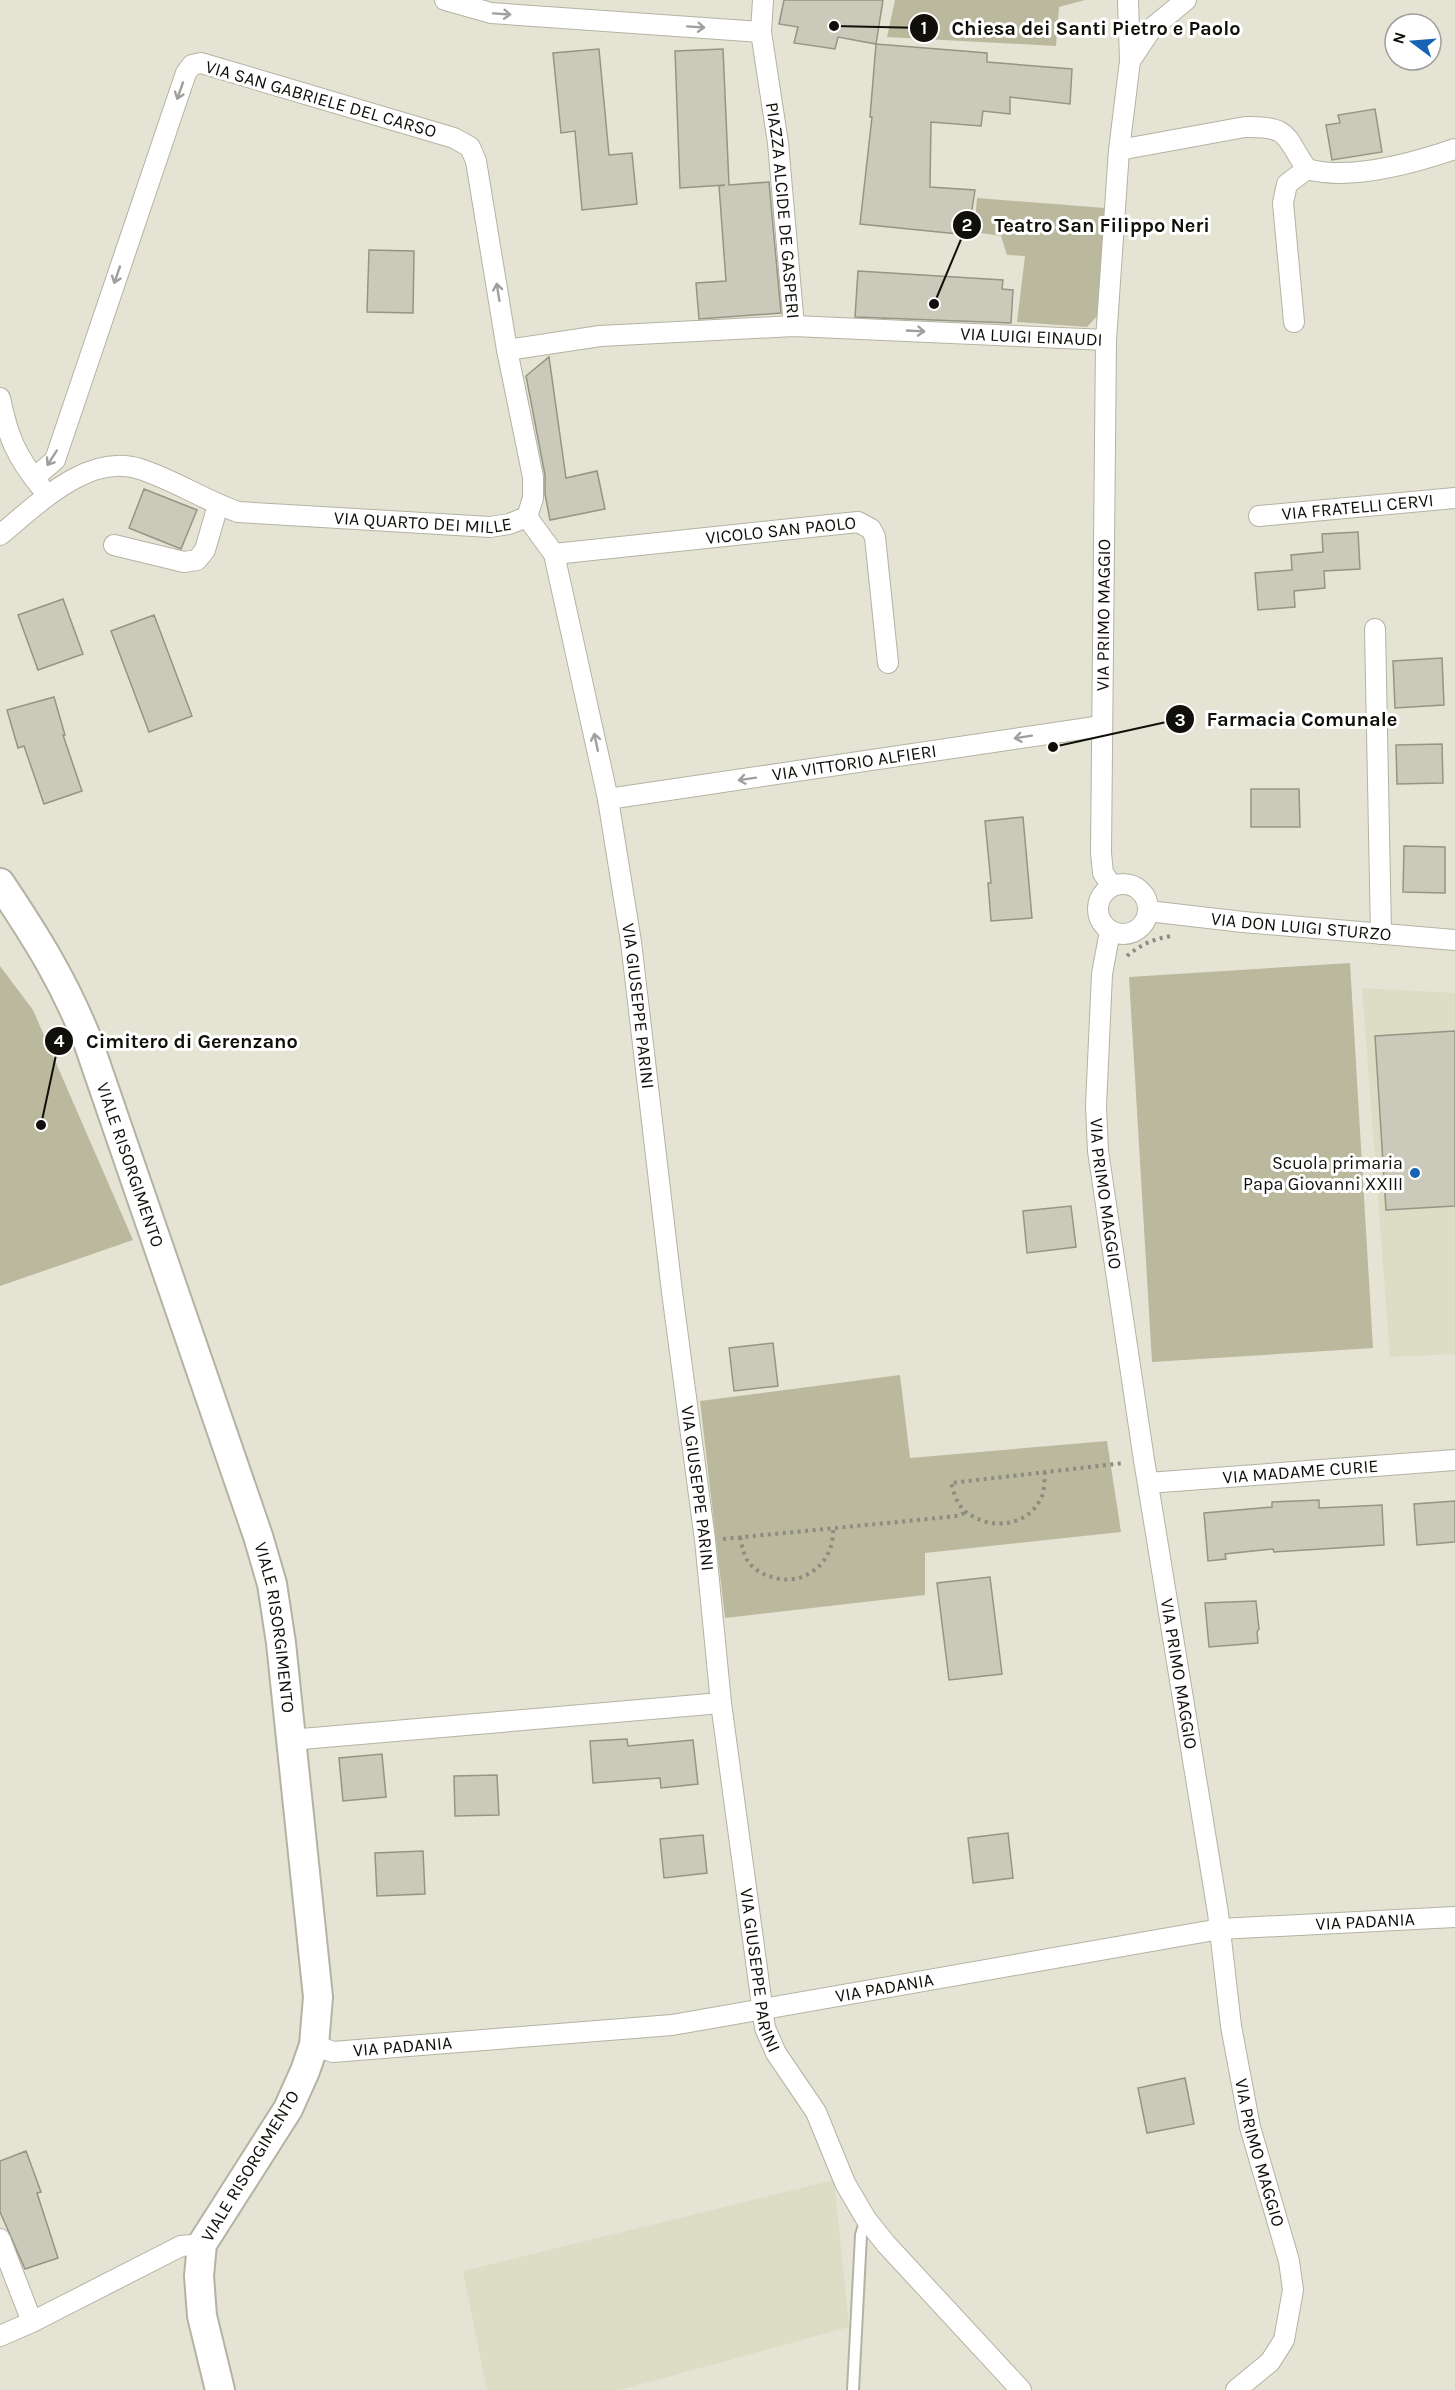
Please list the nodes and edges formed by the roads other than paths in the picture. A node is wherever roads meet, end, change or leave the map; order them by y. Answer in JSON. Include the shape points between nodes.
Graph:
{"nodes":[{"id":1,"x":445,"y":0,"type":"edge"},
{"id":2,"x":763,"y":0,"type":"edge"},
{"id":3,"x":1128,"y":0,"type":"edge"},
{"id":4,"x":1186,"y":0,"type":"edge"},
{"id":5,"x":761,"y":32,"type":"junction"},
{"id":6,"x":1130,"y":61,"type":"junction"},
{"id":7,"x":1455,"y":149,"type":"edge"},
{"id":8,"x":1119,"y":150,"type":"junction"},
{"id":9,"x":1307,"y":170,"type":"junction"},
{"id":10,"x":1294,"y":322,"type":"dead end"},
{"id":11,"x":794,"y":326,"type":"junction"},
{"id":12,"x":857,"y":329,"type":"joint"},
{"id":13,"x":1106,"y":340,"type":"junction"},
{"id":14,"x":507,"y":350,"type":"junction"},
{"id":15,"x":0,"y":398,"type":"edge"},
{"id":16,"x":34,"y":478,"type":"junction"},
{"id":17,"x":49,"y":496,"type":"junction"},
{"id":18,"x":1455,"y":498,"type":"edge"},
{"id":19,"x":218,"y":505,"type":"junction"},
{"id":20,"x":1259,"y":516,"type":"dead end"},
{"id":21,"x":527,"y":517,"type":"junction"},
{"id":22,"x":0,"y":535,"type":"edge"},
{"id":23,"x":114,"y":545,"type":"dead end"},
{"id":24,"x":554,"y":554,"type":"junction"},
{"id":25,"x":1375,"y":629,"type":"dead end"},
{"id":26,"x":888,"y":663,"type":"dead end"},
{"id":27,"x":1102,"y":726,"type":"junction"},
{"id":28,"x":608,"y":799,"type":"junction"},
{"id":29,"x":0,"y":883,"type":"edge"},
{"id":30,"x":1112,"y":886,"type":"junction"},
{"id":31,"x":1148,"y":911,"type":"junction"},
{"id":32,"x":1110,"y":931,"type":"junction"},
{"id":33,"x":1381,"y":934,"type":"junction"},
{"id":34,"x":1455,"y":940,"type":"edge"},
{"id":35,"x":1455,"y":1460,"type":"edge"},
{"id":36,"x":1148,"y":1483,"type":"junction"},
{"id":37,"x":721,"y":1703,"type":"junction"},
{"id":38,"x":290,"y":1740,"type":"junction"},
{"id":39,"x":1455,"y":1917,"type":"edge"},
{"id":40,"x":1220,"y":1929,"type":"junction"},
{"id":41,"x":761,"y":2011,"type":"junction"},
{"id":42,"x":314,"y":2045,"type":"junction"},
{"id":43,"x":866,"y":2219,"type":"junction"},
{"id":44,"x":0,"y":2239,"type":"edge"},
{"id":45,"x":202,"y":2244,"type":"junction"},
{"id":46,"x":32,"y":2322,"type":"junction"},
{"id":47,"x":0,"y":2336,"type":"edge"},
{"id":48,"x":220,"y":2390,"type":"edge"},
{"id":49,"x":853,"y":2390,"type":"edge"},
{"id":50,"x":1021,"y":2390,"type":"edge"},
{"id":51,"x":1236,"y":2390,"type":"edge"}],
"edges":[{"from":1,"to":5,"type":"street","one_way":true,"via":[[491,13]]},
{"from":2,"to":5,"type":"street","name":"PIAZZA ALCIDE DE GASPERI"},
{"from":3,"to":6,"type":"street","name":"VIA LUIGI EINAUDI"},
{"from":4,"to":6,"type":"street","name":"VIA LUIGI EINAUDI","via":[[1152,28]]},
{"from":5,"to":11,"type":"street","name":"PIAZZA ALCIDE DE GASPERI","via":[[778,143]]},
{"from":6,"to":8,"type":"street","name":"VIA LUIGI EINAUDI"},
{"from":7,"to":9,"type":"street","via":[[1416,162],[1376,169],[1323,174]]},
{"from":8,"to":9,"type":"street","via":[[1265,126],[1290,140]]},
{"from":8,"to":13,"type":"street","name":"VIA LUIGI EINAUDI"},
{"from":9,"to":10,"type":"street","via":[[1287,184],[1282,203]]},
{"from":11,"to":12,"type":"street","name":"PIAZZA ALCIDE DE GASPERI"},
{"from":11,"to":14,"type":"street","via":[[600,336]]},
{"from":12,"to":13,"type":"street","name":"VIA LUIGI EINAUDI","one_way":true},
{"from":13,"to":27,"type":"street","name":"VIA PRIMO MAGGIO"},
{"from":14,"to":16,"type":"street","name":"VIA SAN GABRIELE DEL CARSO","one_way":true,"via":[[476,161],[470,147],[454,138],[201,63],[192,65],[186,73],[55,460]]},
{"from":14,"to":21,"type":"street","name":"VIA QUARTO DEI MILLE","via":[[533,477],[533,498]]},
{"from":15,"to":16,"type":"street","via":[[16,453]]},
{"from":16,"to":17,"type":"street"},
{"from":17,"to":19,"type":"street","name":"VIA QUARTO DEI MILLE","via":[[84,473],[105,465],[119,465],[140,468]]},
{"from":17,"to":22,"type":"street","name":"VIA QUARTO DEI MILLE"},
{"from":18,"to":20,"type":"street","name":"VIA FRATELLI CERVI"},
{"from":19,"to":21,"type":"street","name":"VIA QUARTO DEI MILLE","via":[[247,512],[490,526]]},
{"from":19,"to":23,"type":"street","via":[[205,550],[197,560],[184,562]]},
{"from":21,"to":24,"type":"street","name":"VIA GIUSEPPE PARINI"},
{"from":24,"to":26,"type":"street","name":"VICOLO SAN PAOLO","via":[[858,522],[875,537]]},
{"from":28,"to":24,"type":"street","name":"VIA GIUSEPPE PARINI","one_way":true},
{"from":25,"to":33,"type":"street"},
{"from":27,"to":28,"type":"street","name":"VIA VITTORIO ALFIERI","one_way":true},
{"from":27,"to":30,"type":"street","name":"VIA PRIMO MAGGIO","via":[[1101,852],[1103,873]]},
{"from":28,"to":37,"type":"street","name":"VIA GIUSEPPE PARINI","via":[[631,942],[705,1540]]},
{"from":29,"to":38,"type":"street","name":"VIALE RISORGIMENTO","via":[[41,945],[73,1005],[258,1536],[272,1584]]},
{"from":30,"to":31,"type":"street","via":[[1134,886],[1145,896]]},
{"from":30,"to":32,"type":"street","via":[[1100,896],[1097,912]]},
{"from":31,"to":32,"type":"street","via":[[1134,931]]},
{"from":31,"to":33,"type":"street","name":"VIA DON LUIGI STURZO"},
{"from":32,"to":36,"type":"street","name":"VIA PRIMO MAGGIO","via":[[1102,974],[1096,1106],[1098,1151]]},
{"from":33,"to":34,"type":"street","name":"VIA DON LUIGI STURZO"},
{"from":35,"to":36,"type":"street","name":"VIA MADAME CURIE"},
{"from":36,"to":40,"type":"street","name":"VIA PRIMO MAGGIO"},
{"from":37,"to":38,"type":"street"},
{"from":37,"to":41,"type":"street","name":"VIA GIUSEPPE PARINI"},
{"from":38,"to":42,"type":"street","name":"VIALE RISORGIMENTO","via":[[318,1996]]},
{"from":39,"to":40,"type":"street","name":"VIA PADANIA"},
{"from":40,"to":41,"type":"street","name":"VIA PADANIA"},
{"from":40,"to":51,"type":"street","name":"VIA PRIMO MAGGIO","via":[[1231,2026],[1248,2115],[1289,2261],[1293,2290],[1284,2340],[1270,2362]]},
{"from":41,"to":42,"type":"street","name":"VIA PADANIA","via":[[672,2025],[333,2052]]},
{"from":41,"to":43,"type":"street","name":"VIA GIUSEPPE PARINI","via":[[776,2053],[816,2112],[845,2183]]},
{"from":42,"to":45,"type":"street","name":"VIALE RISORGIMENTO","via":[[288,2109]]},
{"from":43,"to":49,"type":"lane","via":[[861,2235]]},
{"from":43,"to":50,"type":"street","name":"VIA GIUSEPPE PARINI"},
{"from":44,"to":46,"type":"street"},
{"from":45,"to":46,"type":"street","via":[[181,2246]]},
{"from":45,"to":48,"type":"street","name":"VIALE RISORGIMENTO","via":[[202,2316]]},
{"from":46,"to":47,"type":"street"}]}
